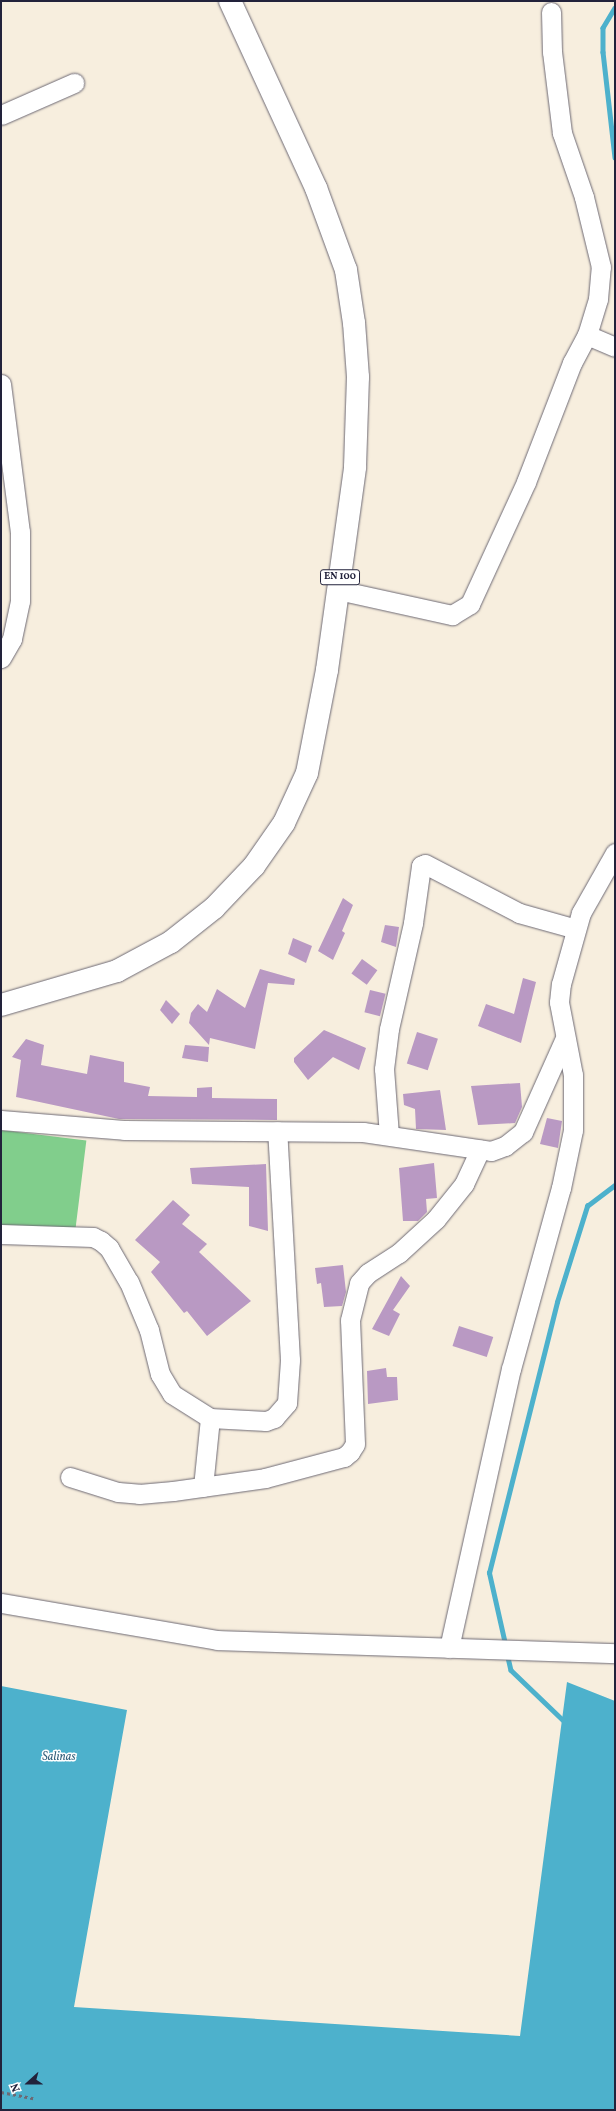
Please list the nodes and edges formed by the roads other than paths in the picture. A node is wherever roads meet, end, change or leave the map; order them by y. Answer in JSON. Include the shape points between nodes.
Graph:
{"nodes":[{"id":1,"x":230,"y":1,"type":"edge"},
{"id":2,"x":551,"y":12,"type":"dead end"},
{"id":3,"x":74,"y":83,"type":"dead end"},
{"id":4,"x":1,"y":115,"type":"edge"},
{"id":5,"x":587,"y":335,"type":"junction"},
{"id":6,"x":615,"y":347,"type":"edge"},
{"id":7,"x":1,"y":384,"type":"edge"},
{"id":8,"x":338,"y":590,"type":"junction"},
{"id":9,"x":1,"y":658,"type":"edge"},
{"id":10,"x":615,"y":853,"type":"edge"},
{"id":11,"x":576,"y":929,"type":"junction"},
{"id":12,"x":1,"y":1005,"type":"edge"},
{"id":13,"x":565,"y":1038,"type":"junction"},
{"id":14,"x":1,"y":1120,"type":"edge"},
{"id":15,"x":277,"y":1131,"type":"junction"},
{"id":16,"x":389,"y":1136,"type":"junction"},
{"id":17,"x":480,"y":1149,"type":"junction"},
{"id":18,"x":1,"y":1234,"type":"edge"},
{"id":19,"x":210,"y":1418,"type":"junction"},
{"id":20,"x":70,"y":1477,"type":"dead end"},
{"id":21,"x":203,"y":1487,"type":"junction"},
{"id":22,"x":1,"y":1603,"type":"edge"},
{"id":23,"x":449,"y":1648,"type":"junction"},
{"id":24,"x":615,"y":1653,"type":"edge"}],
"edges":[{"from":1,"to":8,"type":"main road","number":"EN 100","via":[[316,188],[346,270],[358,377],[355,467]]},
{"from":2,"to":5,"type":"street","via":[[552,52],[562,133],[584,197],[601,267],[598,299]]},
{"from":3,"to":4,"type":"street"},
{"from":5,"to":6,"type":"street"},
{"from":5,"to":8,"type":"street","via":[[572,362],[526,482],[470,604],[452,615]]},
{"from":7,"to":9,"type":"street","via":[[20,532],[20,601],[12,638]]},
{"from":8,"to":12,"type":"main road","number":"EN 100","via":[[327,670],[307,773],[284,823],[254,866],[214,908],[143,959],[117,971]]},
{"from":10,"to":11,"type":"street","via":[[580,913]]},
{"from":11,"to":13,"type":"street","via":[[561,984],[559,1002]]},
{"from":11,"to":16,"type":"street","via":[[518,913],[425,864],[421,866],[413,922],[388,1036],[384,1069]]},
{"from":13,"to":17,"type":"street","via":[[523,1132],[505,1146],[491,1151]]},
{"from":13,"to":23,"type":"street","via":[[573,1075],[573,1130],[561,1188],[511,1369]]},
{"from":14,"to":15,"type":"street","via":[[124,1130]]},
{"from":15,"to":16,"type":"street","via":[[363,1132]]},
{"from":15,"to":19,"type":"street","via":[[290,1360],[287,1402],[282,1412],[266,1421]]},
{"from":16,"to":17,"type":"street"},
{"from":17,"to":21,"type":"street","via":[[464,1184],[436,1219],[399,1253],[368,1272],[359,1283],[350,1320],[356,1444],[350,1452],[344,1457],[265,1478]]},
{"from":18,"to":19,"type":"street","via":[[93,1237],[109,1248],[129,1282],[149,1330],[160,1374],[172,1394]]},
{"from":19,"to":21,"type":"street"},
{"from":20,"to":21,"type":"street","via":[[118,1492],[139,1494]]},
{"from":22,"to":23,"type":"street","via":[[217,1640]]},
{"from":23,"to":24,"type":"street"}]}
